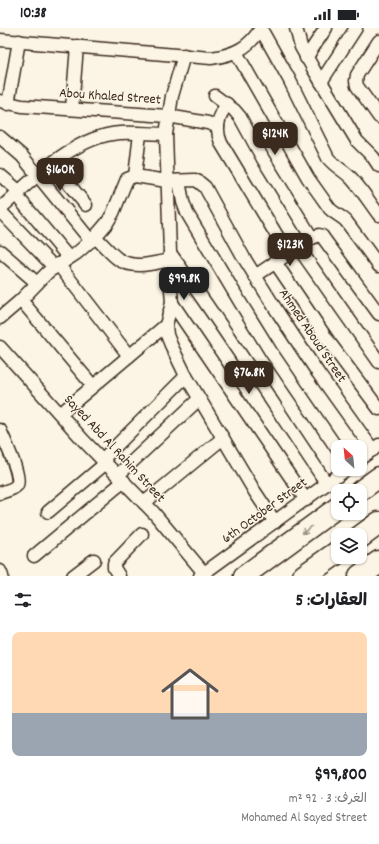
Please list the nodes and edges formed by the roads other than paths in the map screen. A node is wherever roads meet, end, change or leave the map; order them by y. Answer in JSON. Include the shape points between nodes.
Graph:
{"nodes":[{"id":1,"x":261,"y":28,"type":"edge"},
{"id":2,"x":296,"y":28,"type":"edge"},
{"id":3,"x":326,"y":28,"type":"edge"},
{"id":4,"x":356,"y":28,"type":"edge"},
{"id":5,"x":0,"y":40,"type":"edge"},
{"id":6,"x":19,"y":41,"type":"junction"},
{"id":7,"x":379,"y":41,"type":"edge"},
{"id":8,"x":77,"y":46,"type":"junction"},
{"id":9,"x":236,"y":52,"type":"junction"},
{"id":10,"x":184,"y":56,"type":"junction"},
{"id":11,"x":306,"y":58,"type":"junction"},
{"id":12,"x":321,"y":82,"type":"junction"},
{"id":13,"x":215,"y":96,"type":"dead end"},
{"id":14,"x":4,"y":103,"type":"edge"},
{"id":15,"x":227,"y":104,"type":"junction"},
{"id":16,"x":72,"y":109,"type":"junction"},
{"id":17,"x":168,"y":116,"type":"junction"},
{"id":18,"x":379,"y":117,"type":"edge"},
{"id":19,"x":218,"y":127,"type":"junction"},
{"id":20,"x":140,"y":134,"type":"junction"},
{"id":21,"x":166,"y":134,"type":"junction"},
{"id":22,"x":0,"y":137,"type":"edge"},
{"id":23,"x":52,"y":164,"type":"junction"},
{"id":24,"x":379,"y":166,"type":"edge"},
{"id":25,"x":0,"y":175,"type":"edge"},
{"id":26,"x":38,"y":176,"type":"junction"},
{"id":27,"x":135,"y":176,"type":"junction"},
{"id":28,"x":167,"y":181,"type":"junction"},
{"id":29,"x":179,"y":181,"type":"junction"},
{"id":30,"x":18,"y":193,"type":"junction"},
{"id":31,"x":86,"y":205,"type":"dead end"},
{"id":32,"x":0,"y":210,"type":"edge"},
{"id":33,"x":379,"y":215,"type":"edge"},
{"id":34,"x":312,"y":238,"type":"junction"},
{"id":35,"x":93,"y":239,"type":"junction"},
{"id":36,"x":298,"y":247,"type":"junction"},
{"id":37,"x":0,"y":251,"type":"edge"},
{"id":38,"x":288,"y":254,"type":"junction"},
{"id":39,"x":170,"y":257,"type":"junction"},
{"id":40,"x":276,"y":262,"type":"junction"},
{"id":41,"x":60,"y":263,"type":"junction"},
{"id":42,"x":379,"y":266,"type":"edge"},
{"id":43,"x":255,"y":276,"type":"junction"},
{"id":44,"x":37,"y":283,"type":"junction"},
{"id":45,"x":21,"y":300,"type":"junction"},
{"id":46,"x":172,"y":303,"type":"junction"},
{"id":47,"x":379,"y":314,"type":"edge"},
{"id":48,"x":0,"y":318,"type":"edge"},
{"id":49,"x":166,"y":325,"type":"junction"},
{"id":50,"x":0,"y":347,"type":"edge"},
{"id":51,"x":129,"y":356,"type":"junction"},
{"id":52,"x":379,"y":362,"type":"edge"},
{"id":53,"x":186,"y":376,"type":"junction"},
{"id":54,"x":93,"y":386,"type":"junction"},
{"id":55,"x":199,"y":399,"type":"junction"},
{"id":56,"x":379,"y":409,"type":"edge"},
{"id":57,"x":60,"y":414,"type":"junction"},
{"id":58,"x":0,"y":430,"type":"edge"},
{"id":59,"x":223,"y":438,"type":"junction"},
{"id":60,"x":331,"y":440,"type":"edge"},
{"id":61,"x":376,"y":448,"type":"edge"},
{"id":62,"x":367,"y":455,"type":"edge"},
{"id":63,"x":104,"y":461,"type":"junction"},
{"id":64,"x":338,"y":476,"type":"edge"},
{"id":65,"x":379,"y":477,"type":"edge"},
{"id":66,"x":121,"y":478,"type":"junction"},
{"id":67,"x":327,"y":484,"type":"junction"},
{"id":68,"x":367,"y":486,"type":"edge"},
{"id":69,"x":0,"y":494,"type":"edge"},
{"id":70,"x":306,"y":500,"type":"junction"},
{"id":71,"x":144,"y":503,"type":"junction"},
{"id":72,"x":48,"y":512,"type":"dead end"},
{"id":73,"x":331,"y":512,"type":"edge"},
{"id":74,"x":275,"y":522,"type":"junction"},
{"id":75,"x":379,"y":523,"type":"edge"},
{"id":76,"x":367,"y":532,"type":"edge"},
{"id":77,"x":142,"y":534,"type":"dead end"},
{"id":78,"x":34,"y":556,"type":"dead end"},
{"id":79,"x":331,"y":557,"type":"edge"},
{"id":80,"x":94,"y":560,"type":"dead end"},
{"id":81,"x":379,"y":562,"type":"edge"},
{"id":82,"x":0,"y":571,"type":"edge"},
{"id":83,"x":202,"y":574,"type":"edge"},
{"id":84,"x":2,"y":576,"type":"edge"},
{"id":85,"x":73,"y":576,"type":"edge"},
{"id":86,"x":119,"y":576,"type":"edge"},
{"id":87,"x":244,"y":576,"type":"edge"},
{"id":88,"x":304,"y":576,"type":"edge"},
{"id":89,"x":360,"y":576,"type":"edge"}],
"edges":[{"from":1,"to":9,"type":"street","via":[[246,46]]},
{"from":1,"to":33,"type":"street","via":[[328,158],[336,167],[348,174]]},
{"from":2,"to":11,"type":"street"},
{"from":3,"to":11,"type":"street"},
{"from":4,"to":12,"type":"street"},
{"from":5,"to":6,"type":"street"},
{"from":6,"to":8,"type":"street"},
{"from":6,"to":14,"type":"street"},
{"from":7,"to":18,"type":"street","via":[[356,81]]},
{"from":8,"to":10,"type":"street"},
{"from":8,"to":16,"type":"street"},
{"from":9,"to":10,"type":"street","via":[[211,58]]},
{"from":9,"to":42,"type":"street","via":[[308,178],[334,214],[342,217]]},
{"from":10,"to":17,"type":"street"},
{"from":11,"to":12,"type":"street"},
{"from":12,"to":24,"type":"street","via":[[357,141]]},
{"from":13,"to":15,"type":"street"},
{"from":14,"to":16,"type":"street","name":"Abou Khaled Street"},
{"from":15,"to":19,"type":"street","via":[[219,118]]},
{"from":15,"to":34,"type":"street","via":[[240,117]]},
{"from":16,"to":17,"type":"street","name":"Abou Khaled Street"},
{"from":17,"to":19,"type":"street","name":"Abou Khaled Street"},
{"from":17,"to":21,"type":"street"},
{"from":19,"to":38,"type":"street","via":[[221,143]]},
{"from":20,"to":21,"type":"street"},
{"from":20,"to":23,"type":"street","via":[[119,133],[96,139],[75,148]]},
{"from":20,"to":27,"type":"street"},
{"from":21,"to":28,"type":"street"},
{"from":22,"to":26,"type":"street","via":[[22,156]]},
{"from":23,"to":26,"type":"street"},
{"from":23,"to":31,"type":"street"},
{"from":25,"to":30,"type":"street"},
{"from":26,"to":30,"type":"street"},
{"from":26,"to":35,"type":"street"},
{"from":27,"to":28,"type":"street","name":"Ahmed Aboud Street"},
{"from":27,"to":35,"type":"street","via":[[124,183],[113,213]]},
{"from":28,"to":29,"type":"street","name":"Ahmed Aboud Street"},
{"from":28,"to":39,"type":"street"},
{"from":29,"to":43,"type":"street","name":"Ahmed Aboud Street","via":[[194,180],[205,187]]},
{"from":29,"to":60,"type":"street","via":[[187,213],[271,352]]},
{"from":30,"to":32,"type":"street"},
{"from":30,"to":41,"type":"street"},
{"from":32,"to":41,"type":"street"},
{"from":34,"to":36,"type":"street"},
{"from":34,"to":47,"type":"street","via":[[322,236]]},
{"from":35,"to":39,"type":"street","via":[[118,259],[134,265]]},
{"from":35,"to":41,"type":"street","via":[[81,251]]},
{"from":36,"to":38,"type":"street"},
{"from":36,"to":52,"type":"street"},
{"from":37,"to":44,"type":"street"},
{"from":38,"to":40,"type":"street"},
{"from":39,"to":46,"type":"street"},
{"from":39,"to":67,"type":"street","via":[[238,349]]},
{"from":40,"to":43,"type":"street"},
{"from":40,"to":56,"type":"street","via":[[329,342]]},
{"from":41,"to":44,"type":"street"},
{"from":41,"to":51,"type":"street"},
{"from":43,"to":61,"type":"street","name":"Ahmed Aboud Street","via":[[318,373]]},
{"from":44,"to":45,"type":"street"},
{"from":45,"to":48,"type":"street"},
{"from":45,"to":54,"type":"street"},
{"from":46,"to":49,"type":"street"},
{"from":46,"to":70,"type":"street"},
{"from":49,"to":51,"type":"street"},
{"from":49,"to":53,"type":"street","via":[[171,345]]},
{"from":50,"to":57,"type":"street","name":"Sayed Abd Al Rahim Street"},
{"from":51,"to":54,"type":"street"},
{"from":53,"to":55,"type":"street"},
{"from":53,"to":63,"type":"street"},
{"from":54,"to":57,"type":"street"},
{"from":55,"to":59,"type":"street"},
{"from":55,"to":66,"type":"street"},
{"from":57,"to":63,"type":"street","name":"Sayed Abd Al Rahim Street"},
{"from":58,"to":69,"type":"street","via":[[18,482],[13,488]]},
{"from":59,"to":71,"type":"street"},
{"from":59,"to":74,"type":"street"},
{"from":61,"to":62,"type":"street"},
{"from":63,"to":66,"type":"street","name":"Sayed Abd Al Rahim Street"},
{"from":63,"to":72,"type":"street"},
{"from":64,"to":67,"type":"street","name":"6th October Street"},
{"from":65,"to":68,"type":"highway"},
{"from":66,"to":71,"type":"street","name":"Sayed Abd Al Rahim Street"},
{"from":66,"to":78,"type":"street"},
{"from":67,"to":70,"type":"street","name":"6th October Street"},
{"from":70,"to":74,"type":"street","name":"6th October Street"},
{"from":71,"to":83,"type":"street","name":"Sayed Abd Al Rahim Street"},
{"from":73,"to":87,"type":"highway","one_way":true},
{"from":74,"to":83,"type":"street","name":"6th October Street"},
{"from":75,"to":76,"type":"highway"},
{"from":77,"to":86,"type":"street","via":[[114,563]]},
{"from":79,"to":88,"type":"highway"},
{"from":80,"to":85,"type":"street"},
{"from":81,"to":89,"type":"highway"},
{"from":82,"to":84,"type":"street"}]}
